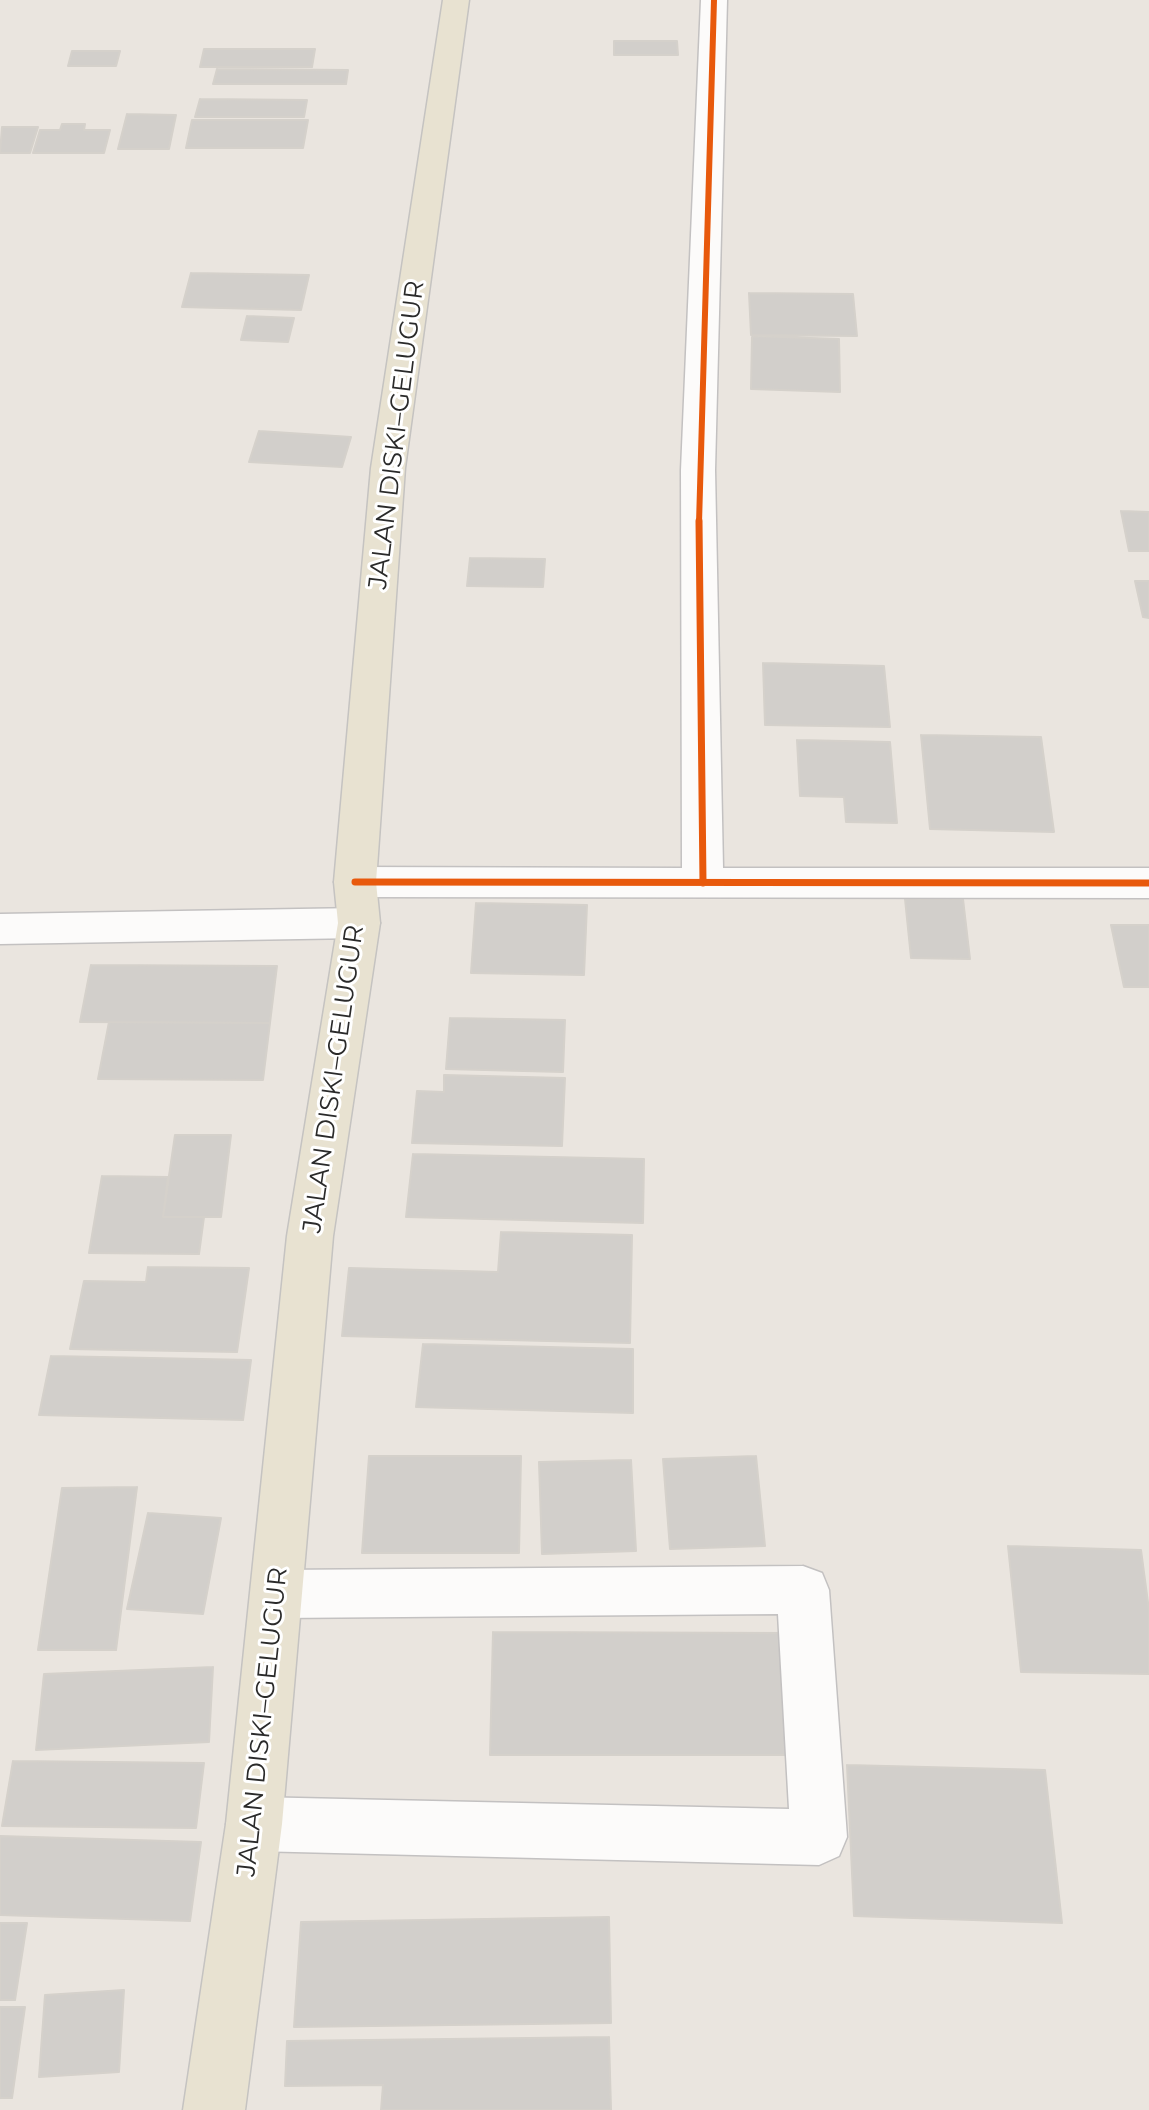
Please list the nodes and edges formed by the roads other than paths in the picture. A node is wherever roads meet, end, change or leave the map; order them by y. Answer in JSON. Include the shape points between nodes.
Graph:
{"nodes":[{"id":1,"x":456,"y":0,"type":"edge"},
{"id":2,"x":714,"y":0,"type":"edge"},
{"id":3,"x":703,"y":883,"type":"junction"},
{"id":4,"x":1149,"y":883,"type":"edge"},
{"id":5,"x":357,"y":902,"type":"junction"},
{"id":6,"x":0,"y":929,"type":"edge"},
{"id":7,"x":278,"y":1594,"type":"junction"},
{"id":8,"x":254,"y":1824,"type":"junction"},
{"id":9,"x":214,"y":2110,"type":"edge"}],
"edges":[{"from":1,"to":5,"type":"main road","name":"JALAN DISKI–GELUGUR","via":[[388,468]]},
{"from":2,"to":3,"type":"street","via":[[698,470]]},
{"from":3,"to":4,"type":"street"},
{"from":3,"to":5,"type":"street"},
{"from":5,"to":6,"type":"street"},
{"from":5,"to":7,"type":"main road","name":"JALAN DISKI–GELUGUR","via":[[310,1236]]},
{"from":7,"to":8,"type":"main road","name":"JALAN DISKI–GELUGUR"},
{"from":7,"to":8,"type":"street","via":[[803,1590],[819,1837]]},
{"from":8,"to":9,"type":"main road","name":"JALAN DISKI–GELUGUR"}]}
